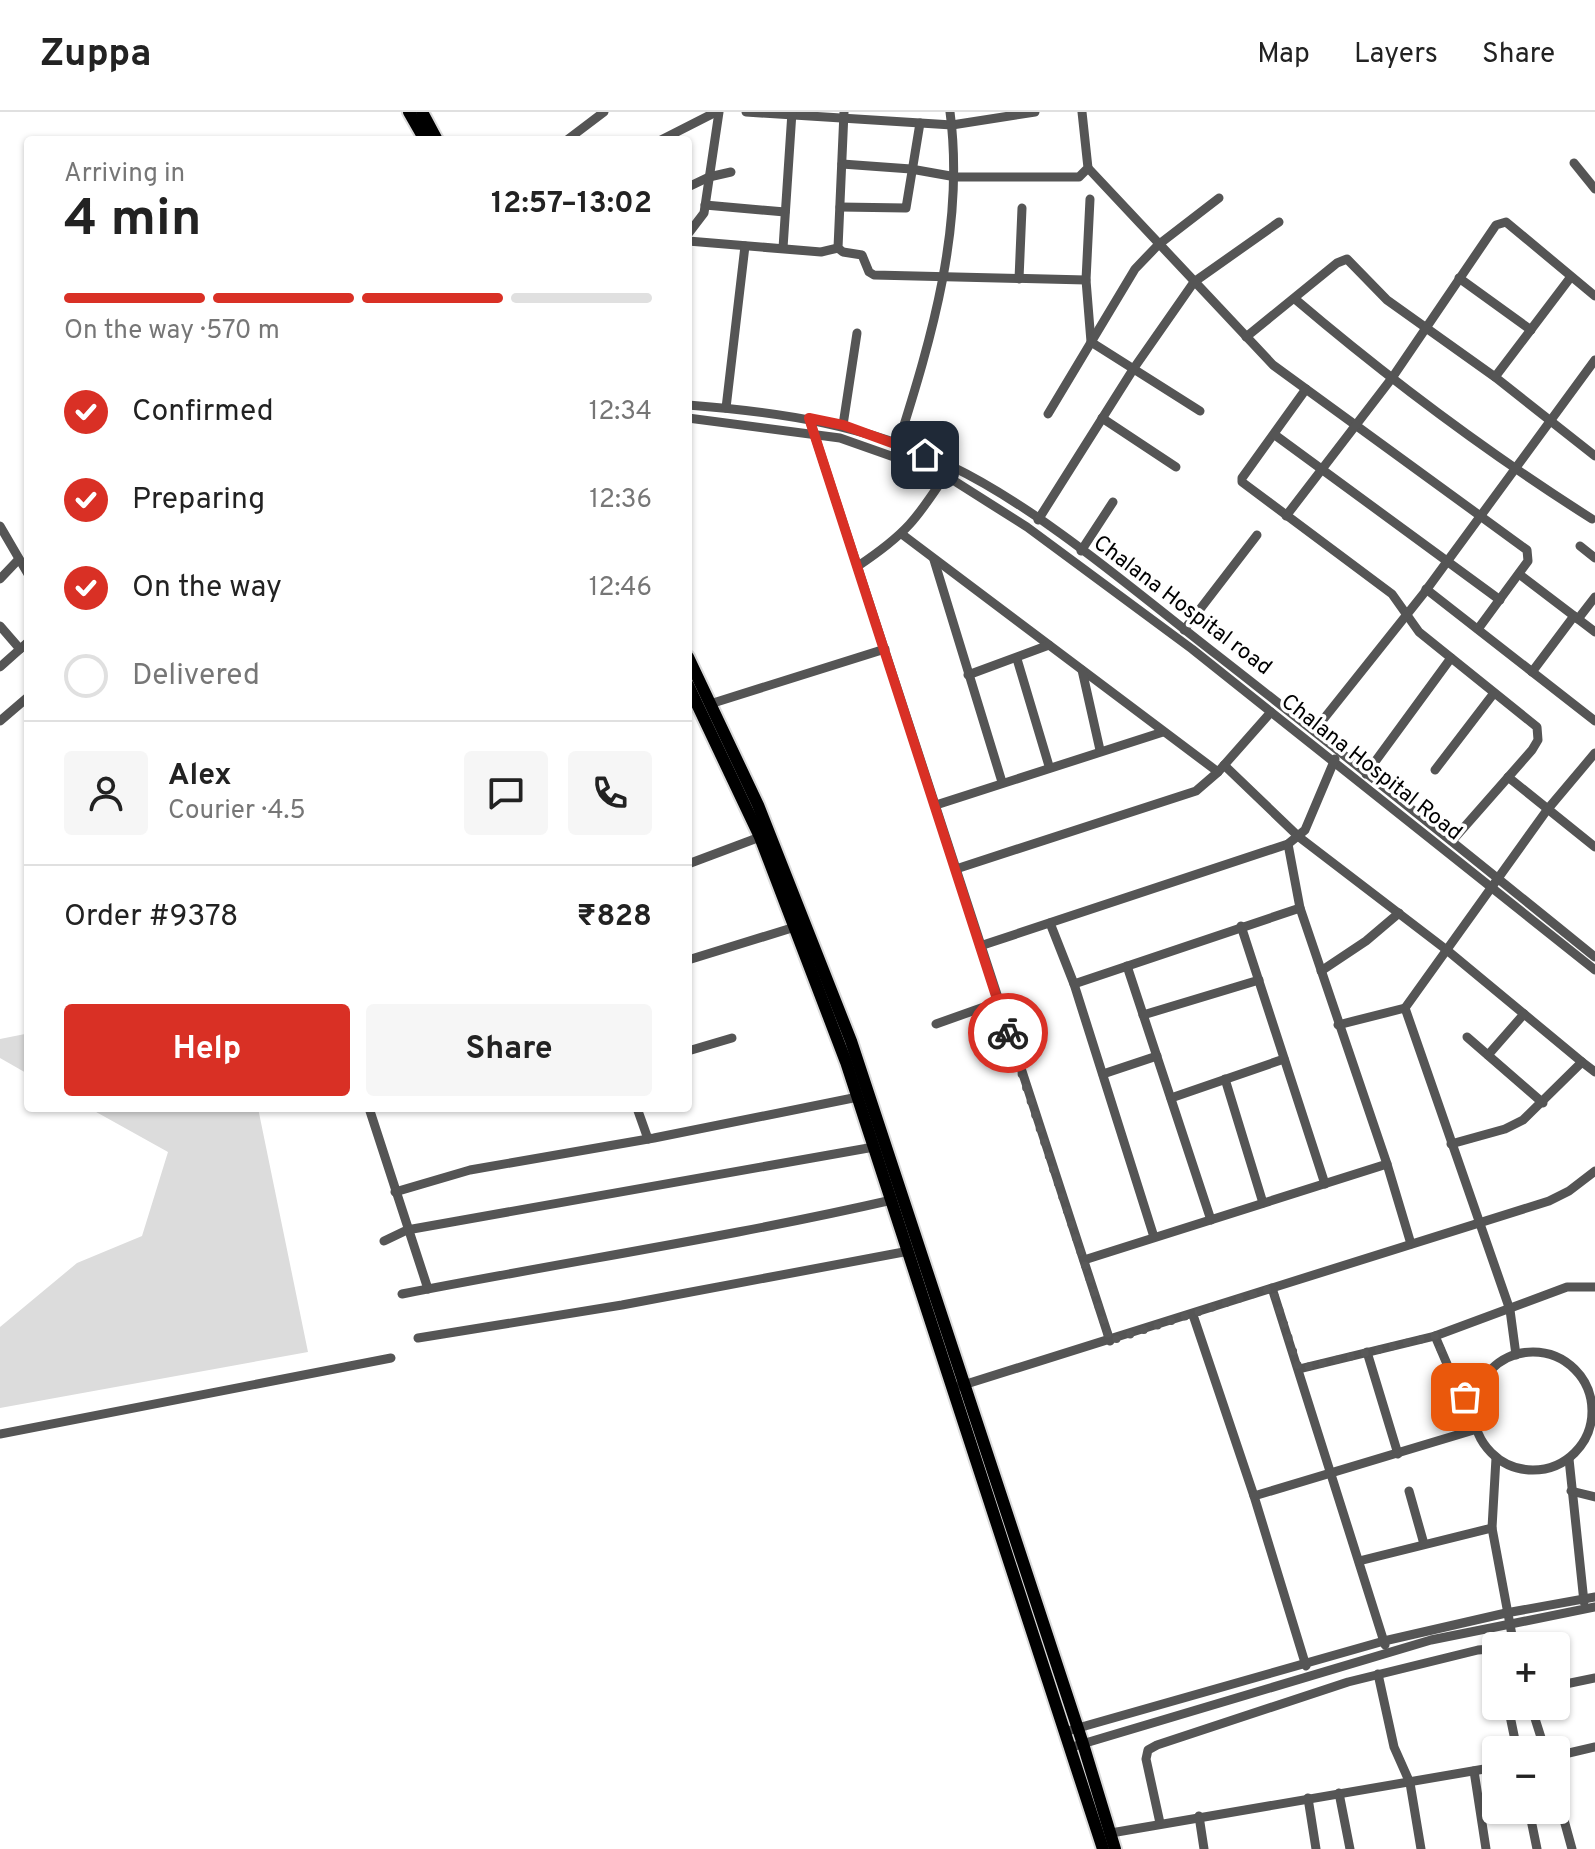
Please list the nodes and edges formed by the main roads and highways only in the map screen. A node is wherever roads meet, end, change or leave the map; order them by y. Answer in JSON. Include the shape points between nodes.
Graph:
{"nodes":[{"id":1,"x":409,"y":112,"type":"edge"},
{"id":2,"x":422,"y":112,"type":"edge"},
{"id":3,"x":423,"y":136,"type":"edge"},
{"id":4,"x":435,"y":136,"type":"edge"},
{"id":5,"x":692,"y":666,"type":"edge"},
{"id":6,"x":692,"y":693,"type":"edge"},
{"id":7,"x":959,"y":1386,"type":"junction"},
{"id":8,"x":1078,"y":1745,"type":"junction"},
{"id":9,"x":1103,"y":1849,"type":"edge"},
{"id":10,"x":1115,"y":1849,"type":"edge"}],
"edges":[{"from":1,"to":3,"type":"main road"},
{"from":2,"to":4,"type":"main road"},
{"from":5,"to":7,"type":"main road","via":[[758,805],[851,1041]]},
{"from":6,"to":7,"type":"main road","via":[[760,837],[795,927]]},
{"from":7,"to":8,"type":"main road"},
{"from":8,"to":9,"type":"main road"},
{"from":8,"to":10,"type":"main road"}]}
